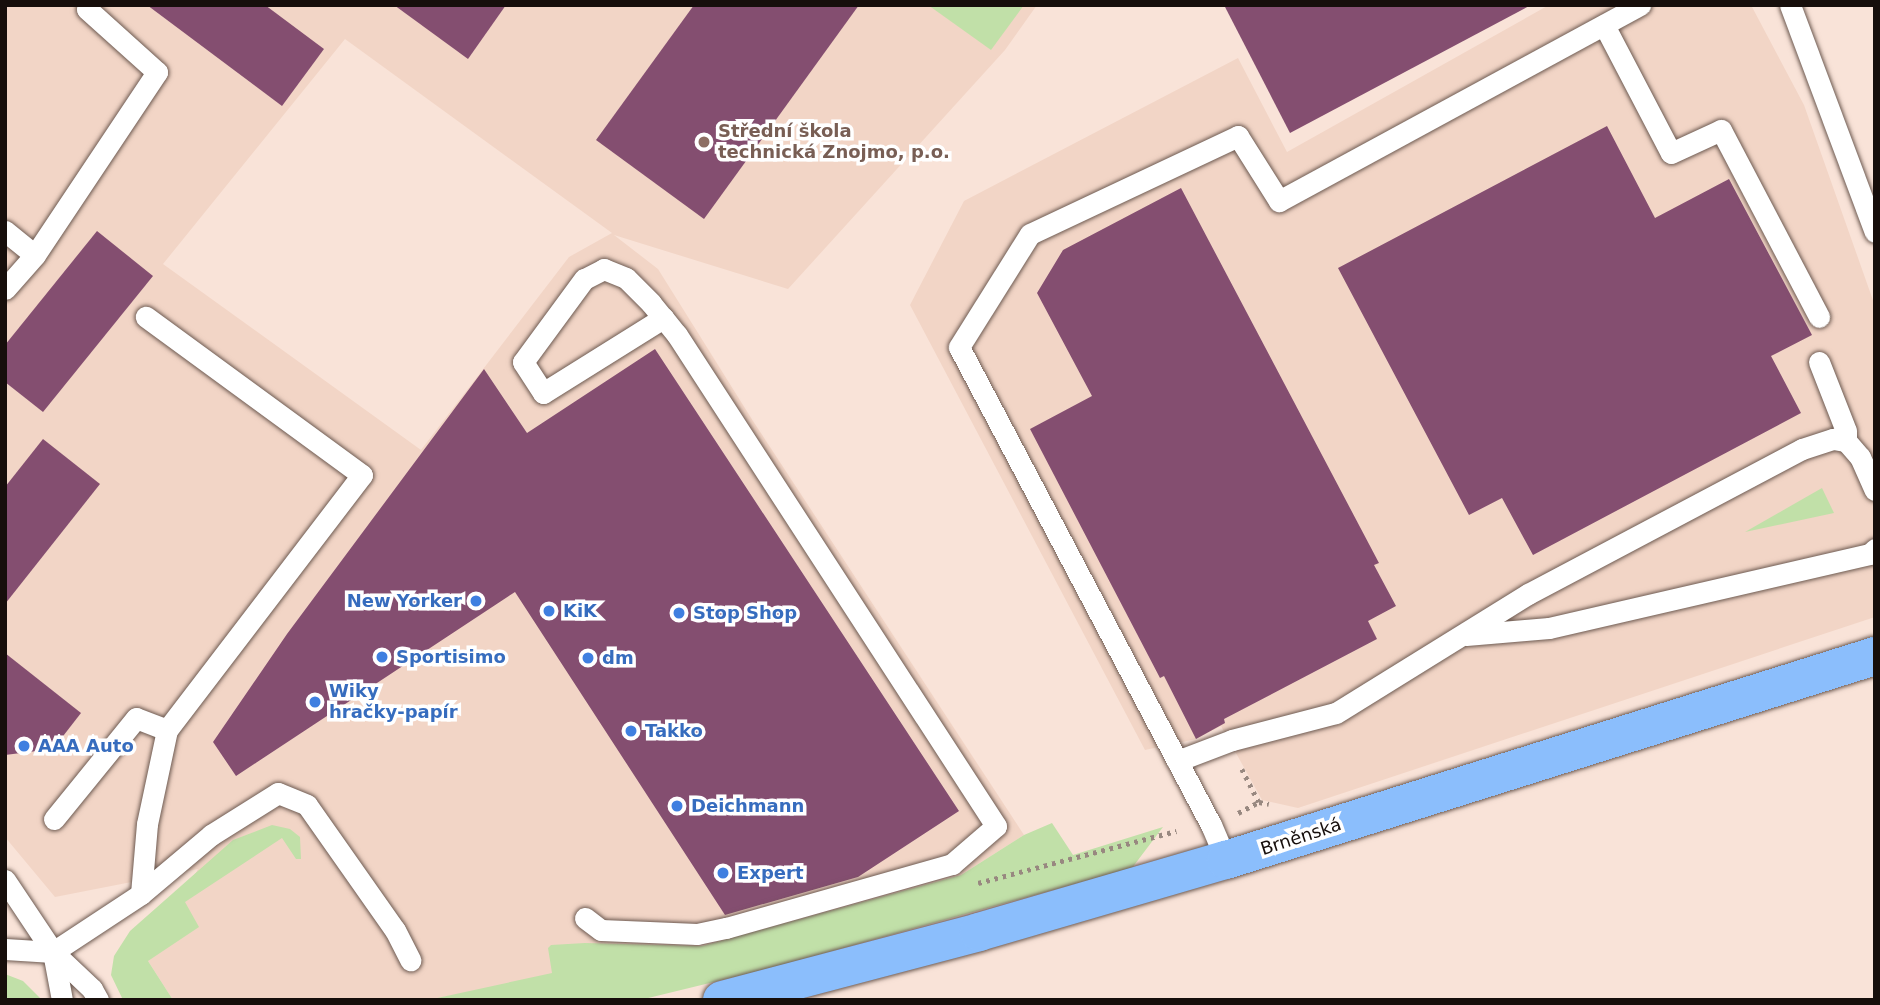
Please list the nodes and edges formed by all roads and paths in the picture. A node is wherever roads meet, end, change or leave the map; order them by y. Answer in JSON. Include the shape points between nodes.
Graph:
{"nodes":[{"id":1,"x":89,"y":5,"type":"edge"},
{"id":2,"x":1640,"y":5,"type":"edge"},
{"id":3,"x":1790,"y":5,"type":"edge"},
{"id":4,"x":1604,"y":25,"type":"junction"},
{"id":5,"x":5,"y":231,"type":"edge"},
{"id":6,"x":1875,"y":232,"type":"edge"},
{"id":7,"x":35,"y":255,"type":"junction"},
{"id":8,"x":5,"y":289,"type":"edge"},
{"id":9,"x":146,"y":317,"type":"dead end"},
{"id":10,"x":1819,"y":317,"type":"dead end"},
{"id":11,"x":663,"y":318,"type":"junction"},
{"id":12,"x":1819,"y":362,"type":"dead end"},
{"id":13,"x":1846,"y":441,"type":"junction"},
{"id":14,"x":1875,"y":490,"type":"edge"},
{"id":15,"x":1875,"y":549,"type":"edge"},
{"id":16,"x":1461,"y":635,"type":"junction"},
{"id":17,"x":1875,"y":656,"type":"edge"},
{"id":18,"x":167,"y":730,"type":"junction"},
{"id":19,"x":1177,"y":761,"type":"junction"},
{"id":20,"x":1238,"y":761,"type":"dead end"},
{"id":21,"x":1259,"y":802,"type":"junction"},
{"id":22,"x":1272,"y":805,"type":"dead end"},
{"id":23,"x":54,"y":819,"type":"dead end"},
{"id":24,"x":1211,"y":825,"type":"junction"},
{"id":25,"x":1226,"y":860,"type":"junction"},
{"id":26,"x":5,"y":880,"type":"edge"},
{"id":27,"x":968,"y":886,"type":"dead end"},
{"id":28,"x":141,"y":894,"type":"junction"},
{"id":29,"x":585,"y":918,"type":"dead end"},
{"id":30,"x":5,"y":949,"type":"edge"},
{"id":31,"x":53,"y":952,"type":"junction"},
{"id":32,"x":410,"y":960,"type":"dead end"},
{"id":33,"x":62,"y":1000,"type":"edge"},
{"id":34,"x":98,"y":1000,"type":"edge"},
{"id":35,"x":722,"y":1000,"type":"edge"}],
"edges":[{"from":1,"to":7,"type":"lane","via":[[87,9],[157,72]]},
{"from":2,"to":4,"type":"lane"},
{"from":3,"to":6,"type":"lane"},
{"from":4,"to":10,"type":"lane","via":[[1671,153],[1721,130]]},
{"from":4,"to":19,"type":"lane","via":[[1279,201],[1238,136],[1030,234],[959,347]]},
{"from":5,"to":7,"type":"lane"},
{"from":7,"to":8,"type":"lane"},
{"from":9,"to":18,"type":"lane","via":[[362,475]]},
{"from":11,"to":11,"type":"lane","via":[[543,393],[523,362],[584,279],[604,269],[626,278]]},
{"from":11,"to":29,"type":"lane","via":[[996,826],[952,864],[726,928],[697,934],[601,930]]},
{"from":12,"to":13,"type":"lane"},
{"from":13,"to":14,"type":"lane","via":[[1860,457]]},
{"from":13,"to":16,"type":"lane","via":[[1833,439],[1802,449],[1528,594]]},
{"from":15,"to":16,"type":"lane","via":[[1870,554],[1549,628]]},
{"from":16,"to":19,"type":"lane","via":[[1336,713],[1232,740]]},
{"from":17,"to":25,"type":"main road","name":"Brněnská"},
{"from":18,"to":23,"type":"lane","via":[[136,718]]},
{"from":18,"to":28,"type":"lane","via":[[147,824]]},
{"from":19,"to":24,"type":"lane"},
{"from":20,"to":21,"type":"path"},
{"from":21,"to":22,"type":"path"},
{"from":21,"to":24,"type":"path"},
{"from":24,"to":25,"type":"lane"},
{"from":24,"to":27,"type":"path","via":[[1158,834]]},
{"from":25,"to":35,"type":"main road","name":"Brněnská"},
{"from":26,"to":31,"type":"lane"},
{"from":28,"to":31,"type":"lane"},
{"from":28,"to":32,"type":"lane","via":[[211,835],[278,793],[307,805],[395,930]]},
{"from":30,"to":31,"type":"lane"},
{"from":31,"to":33,"type":"lane"},
{"from":31,"to":34,"type":"lane"}]}
